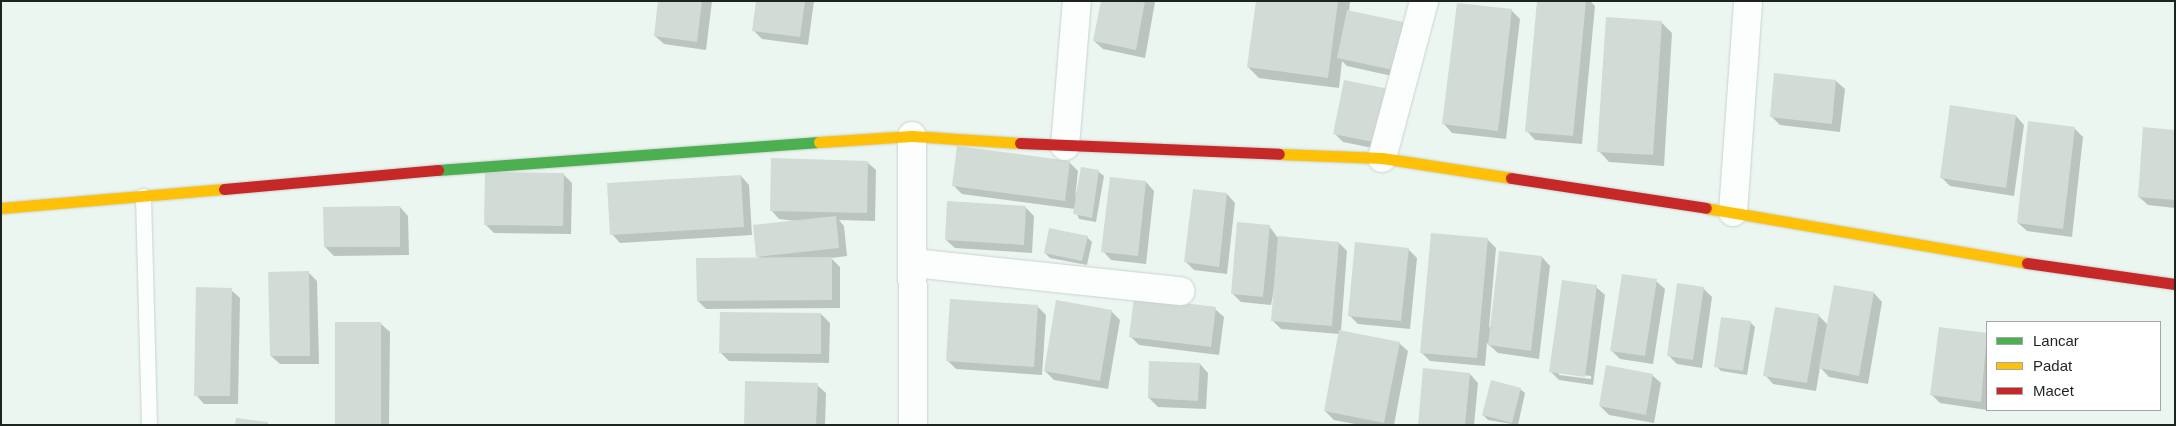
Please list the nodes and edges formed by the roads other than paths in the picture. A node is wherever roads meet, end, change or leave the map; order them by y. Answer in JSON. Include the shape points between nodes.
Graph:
{"nodes":[{"id":1,"x":1077,"y":1,"type":"edge"},
{"id":2,"x":1424,"y":1,"type":"edge"},
{"id":3,"x":1748,"y":1,"type":"edge"},
{"id":4,"x":912,"y":136,"type":"junction"},
{"id":5,"x":1065,"y":146,"type":"junction"},
{"id":6,"x":1382,"y":158,"type":"junction"},
{"id":7,"x":143,"y":196,"type":"junction"},
{"id":8,"x":1,"y":208,"type":"edge"},
{"id":9,"x":1734,"y":212,"type":"junction"},
{"id":10,"x":912,"y":263,"type":"junction"},
{"id":11,"x":2175,"y":284,"type":"edge"},
{"id":12,"x":1182,"y":291,"type":"dead end"},
{"id":13,"x":150,"y":425,"type":"edge"},
{"id":14,"x":912,"y":425,"type":"edge"}],
"edges":[{"from":1,"to":5,"type":"street"},
{"from":2,"to":6,"type":"street"},
{"from":3,"to":9,"type":"street"},
{"from":4,"to":5,"type":"street"},
{"from":4,"to":7,"type":"street","via":[[590,157]]},
{"from":4,"to":10,"type":"street"},
{"from":5,"to":6,"type":"street"},
{"from":6,"to":9,"type":"street"},
{"from":7,"to":8,"type":"street"},
{"from":7,"to":13,"type":"lane"},
{"from":9,"to":11,"type":"street","via":[[1944,251]]},
{"from":10,"to":12,"type":"street"},
{"from":10,"to":14,"type":"street"}]}
